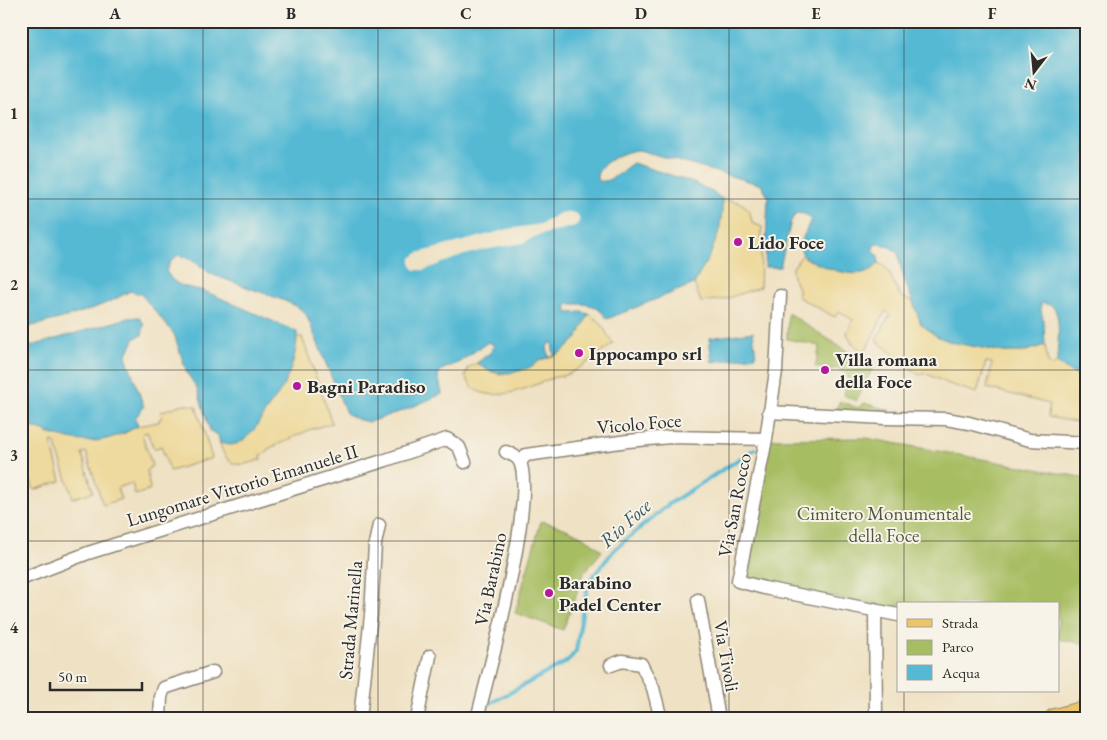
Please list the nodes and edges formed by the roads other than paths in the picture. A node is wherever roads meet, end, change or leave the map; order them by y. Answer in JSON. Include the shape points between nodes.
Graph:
{"nodes":[{"id":1,"x":780,"y":296,"type":"dead end"},
{"id":2,"x":769,"y":412,"type":"junction"},
{"id":3,"x":766,"y":439,"type":"junction"},
{"id":4,"x":1086,"y":443,"type":"edge"},
{"id":5,"x":506,"y":452,"type":"dead end"},
{"id":6,"x":465,"y":462,"type":"dead end"},
{"id":7,"x":520,"y":462,"type":"junction"},
{"id":8,"x":379,"y":525,"type":"dead end"},
{"id":9,"x":21,"y":579,"type":"edge"},
{"id":10,"x":698,"y":600,"type":"dead end"},
{"id":11,"x":875,"y":610,"type":"junction"},
{"id":12,"x":897,"y":615,"type":"edge"},
{"id":13,"x":430,"y":656,"type":"dead end"},
{"id":14,"x":610,"y":665,"type":"dead end"},
{"id":15,"x":213,"y":672,"type":"dead end"},
{"id":16,"x":1086,"y":712,"type":"edge"},
{"id":17,"x":160,"y":719,"type":"edge"},
{"id":18,"x":360,"y":719,"type":"edge"},
{"id":19,"x":417,"y":719,"type":"edge"},
{"id":20,"x":477,"y":719,"type":"edge"},
{"id":21,"x":661,"y":719,"type":"edge"},
{"id":22,"x":719,"y":719,"type":"edge"},
{"id":23,"x":876,"y":719,"type":"edge"},
{"id":24,"x":1055,"y":719,"type":"edge"}],
"edges":[{"from":1,"to":2,"type":"street","name":"Via San Rocco","via":[[776,371]]},
{"from":2,"to":3,"type":"street","name":"Via San Rocco"},
{"from":2,"to":4,"type":"street","via":[[946,419],[1030,440]]},
{"from":3,"to":7,"type":"street","name":"Vicolo Foce","via":[[670,437],[526,455]]},
{"from":3,"to":11,"type":"street","name":"Via San Rocco","via":[[738,581]]},
{"from":5,"to":7,"type":"street"},
{"from":6,"to":9,"type":"street","name":"Lungomare Vittorio Emanuele II","via":[[459,447],[447,439],[88,553]]},
{"from":7,"to":20,"type":"street","name":"Via Barabino","via":[[524,492],[521,525]]},
{"from":8,"to":18,"type":"street","name":"Strada Marinella"},
{"from":10,"to":22,"type":"street","name":"Via Tivoli"},
{"from":11,"to":12,"type":"street","name":"Via San Rocco"},
{"from":11,"to":23,"type":"street"},
{"from":13,"to":19,"type":"street"},
{"from":14,"to":21,"type":"street","via":[[622,660],[641,664],[653,688]]},
{"from":15,"to":17,"type":"street","via":[[164,688]]},
{"from":16,"to":24,"type":"main road"}]}
